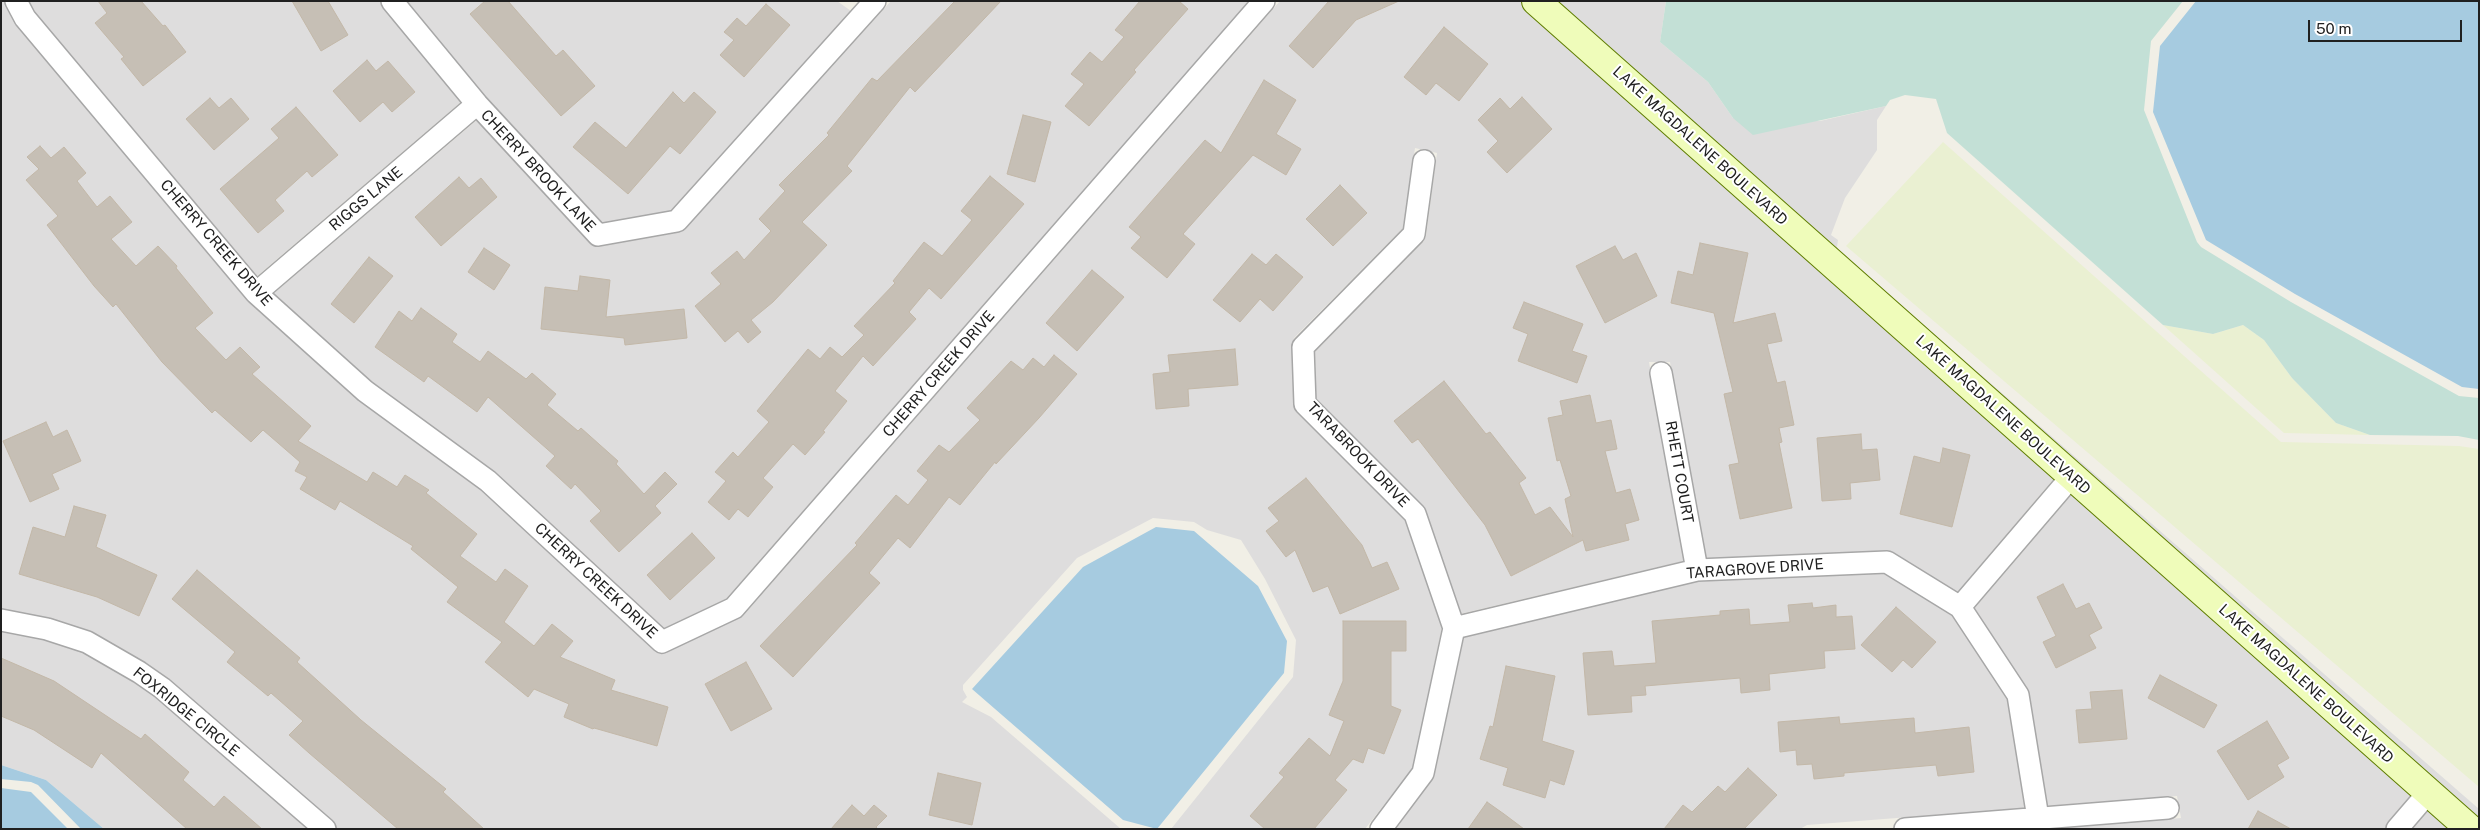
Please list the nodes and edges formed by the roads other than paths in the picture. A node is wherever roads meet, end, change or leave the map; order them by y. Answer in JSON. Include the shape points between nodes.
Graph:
{"nodes":[{"id":1,"x":16,"y":1,"type":"edge"},
{"id":2,"x":392,"y":1,"type":"edge"},
{"id":3,"x":1264,"y":1,"type":"edge"},
{"id":4,"x":1536,"y":1,"type":"edge"},
{"id":5,"x":866,"y":4,"type":"edge"},
{"id":6,"x":477,"y":104,"type":"junction"},
{"id":7,"x":1424,"y":161,"type":"dead end"},
{"id":8,"x":256,"y":293,"type":"junction"},
{"id":9,"x":1661,"y":373,"type":"dead end"},
{"id":10,"x":2072,"y":476,"type":"junction"},
{"id":11,"x":1697,"y":570,"type":"junction"},
{"id":12,"x":1960,"y":607,"type":"junction"},
{"id":13,"x":1,"y":620,"type":"edge"},
{"id":14,"x":1454,"y":628,"type":"junction"},
{"id":15,"x":2428,"y":793,"type":"junction"},
{"id":16,"x":2168,"y":808,"type":"dead end"},
{"id":17,"x":2037,"y":823,"type":"edge"},
{"id":18,"x":325,"y":829,"type":"edge"},
{"id":19,"x":1380,"y":829,"type":"edge"},
{"id":20,"x":1905,"y":829,"type":"edge"},
{"id":21,"x":2397,"y":829,"type":"edge"},
{"id":22,"x":2470,"y":829,"type":"edge"}],
"edges":[{"from":1,"to":8,"type":"street","name":"CHERRY CREEK DRIVE","via":[[25,18]]},
{"from":2,"to":6,"type":"street","name":"CHERRY BROOK LANE"},
{"from":3,"to":8,"type":"street","name":"CHERRY CREEK DRIVE","via":[[734,608],[662,642],[488,481],[365,391]]},
{"from":4,"to":10,"type":"street","name":"LAKE MAGDALENE BOULEVARD"},
{"from":5,"to":6,"type":"street","name":"CHERRY BROOK LANE","via":[[676,221],[598,236]]},
{"from":6,"to":8,"type":"street","name":"RIGGS LANE"},
{"from":7,"to":14,"type":"street","name":"TARABROOK DRIVE","via":[[1414,234],[1303,347],[1305,404],[1414,514]]},
{"from":9,"to":11,"type":"street","name":"RHETT COURT"},
{"from":10,"to":12,"type":"street"},
{"from":10,"to":15,"type":"street","name":"LAKE MAGDALENE BOULEVARD"},
{"from":11,"to":12,"type":"street","name":"TARAGROVE DRIVE","via":[[1887,562]]},
{"from":11,"to":14,"type":"street","name":"TARAGROVE DRIVE"},
{"from":12,"to":17,"type":"street","name":"TARAGROVE DRIVE","via":[[2018,695]]},
{"from":13,"to":18,"type":"street","name":"FOXRIDGE CIRCLE","via":[[47,629],[87,642],[139,672],[162,688]]},
{"from":14,"to":19,"type":"street","via":[[1423,773]]},
{"from":15,"to":21,"type":"street"},
{"from":15,"to":22,"type":"street","name":"LAKE MAGDALENE BOULEVARD"},
{"from":16,"to":17,"type":"street"},
{"from":17,"to":20,"type":"street"}]}
